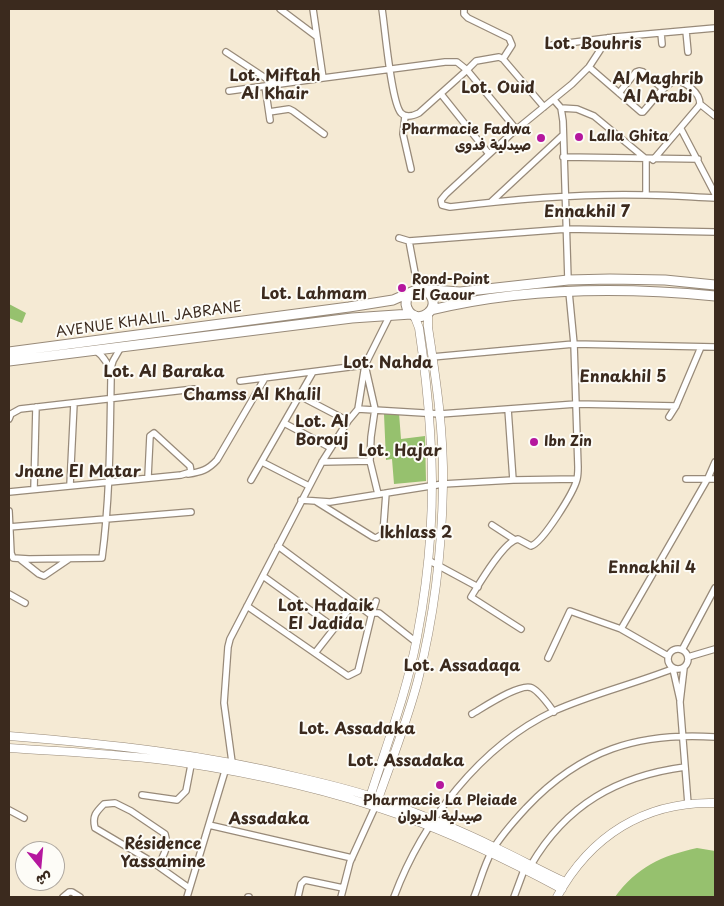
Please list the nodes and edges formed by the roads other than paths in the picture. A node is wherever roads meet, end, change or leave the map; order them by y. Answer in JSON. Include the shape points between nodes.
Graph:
{"nodes":[{"id":1,"x":280,"y":9,"type":"edge"},
{"id":2,"x":313,"y":9,"type":"edge"},
{"id":3,"x":382,"y":9,"type":"edge"},
{"id":4,"x":464,"y":9,"type":"edge"},
{"id":5,"x":715,"y":28,"type":"edge"},
{"id":6,"x":686,"y":31,"type":"junction"},
{"id":7,"x":661,"y":33,"type":"junction"},
{"id":8,"x":316,"y":36,"type":"junction"},
{"id":9,"x":608,"y":38,"type":"junction"},
{"id":10,"x":662,"y":44,"type":"dead end"},
{"id":11,"x":552,"y":46,"type":"dead end"},
{"id":12,"x":226,"y":52,"type":"dead end"},
{"id":13,"x":688,"y":52,"type":"dead end"},
{"id":14,"x":503,"y":59,"type":"junction"},
{"id":15,"x":589,"y":67,"type":"junction"},
{"id":16,"x":390,"y":70,"type":"junction"},
{"id":17,"x":467,"y":70,"type":"junction"},
{"id":18,"x":323,"y":78,"type":"junction"},
{"id":19,"x":276,"y":84,"type":"junction"},
{"id":20,"x":265,"y":86,"type":"junction"},
{"id":21,"x":663,"y":89,"type":"junction"},
{"id":22,"x":229,"y":91,"type":"dead end"},
{"id":23,"x":619,"y":93,"type":"junction"},
{"id":24,"x":441,"y":94,"type":"junction"},
{"id":25,"x":554,"y":100,"type":"junction"},
{"id":26,"x":700,"y":104,"type":"junction"},
{"id":27,"x":544,"y":107,"type":"junction"},
{"id":28,"x":561,"y":108,"type":"junction"},
{"id":29,"x":269,"y":112,"type":"junction"},
{"id":30,"x":405,"y":116,"type":"junction"},
{"id":31,"x":715,"y":116,"type":"edge"},
{"id":32,"x":270,"y":120,"type":"dead end"},
{"id":33,"x":516,"y":129,"type":"junction"},
{"id":34,"x":681,"y":129,"type":"junction"},
{"id":35,"x":324,"y":134,"type":"dead end"},
{"id":36,"x":563,"y":135,"type":"junction"},
{"id":37,"x":489,"y":154,"type":"junction"},
{"id":38,"x":564,"y":157,"type":"junction"},
{"id":39,"x":646,"y":159,"type":"junction"},
{"id":40,"x":698,"y":159,"type":"junction"},
{"id":41,"x":653,"y":160,"type":"junction"},
{"id":42,"x":411,"y":170,"type":"dead end"},
{"id":43,"x":715,"y":194,"type":"edge"},
{"id":44,"x":646,"y":195,"type":"junction"},
{"id":45,"x":564,"y":197,"type":"junction"},
{"id":46,"x":715,"y":198,"type":"edge"},
{"id":47,"x":491,"y":202,"type":"junction"},
{"id":48,"x":567,"y":229,"type":"junction"},
{"id":49,"x":715,"y":232,"type":"edge"},
{"id":50,"x":399,"y":238,"type":"dead end"},
{"id":51,"x":409,"y":241,"type":"junction"},
{"id":52,"x":568,"y":280,"type":"junction"},
{"id":53,"x":715,"y":285,"type":"edge"},
{"id":54,"x":418,"y":291,"type":"junction"},
{"id":55,"x":570,"y":292,"type":"junction"},
{"id":56,"x":715,"y":296,"type":"edge"},
{"id":57,"x":430,"y":312,"type":"junction"},
{"id":58,"x":390,"y":315,"type":"junction"},
{"id":59,"x":413,"y":315,"type":"junction"},
{"id":60,"x":574,"y":344,"type":"junction"},
{"id":61,"x":120,"y":347,"type":"junction"},
{"id":62,"x":701,"y":347,"type":"junction"},
{"id":63,"x":715,"y":347,"type":"edge"},
{"id":64,"x":95,"y":350,"type":"junction"},
{"id":65,"x":9,"y":352,"type":"edge"},
{"id":66,"x":432,"y":357,"type":"junction"},
{"id":67,"x":9,"y":362,"type":"edge"},
{"id":68,"x":365,"y":365,"type":"junction"},
{"id":69,"x":110,"y":371,"type":"junction"},
{"id":70,"x":313,"y":372,"type":"junction"},
{"id":71,"x":265,"y":378,"type":"junction"},
{"id":72,"x":240,"y":382,"type":"dead end"},
{"id":73,"x":194,"y":389,"type":"dead end"},
{"id":74,"x":300,"y":396,"type":"junction"},
{"id":75,"x":110,"y":399,"type":"junction"},
{"id":76,"x":74,"y":403,"type":"junction"},
{"id":77,"x":576,"y":404,"type":"junction"},
{"id":78,"x":676,"y":406,"type":"junction"},
{"id":79,"x":36,"y":407,"type":"junction"},
{"id":80,"x":358,"y":409,"type":"junction"},
{"id":81,"x":376,"y":409,"type":"junction"},
{"id":82,"x":508,"y":409,"type":"junction"},
{"id":83,"x":429,"y":413,"type":"junction"},
{"id":84,"x":440,"y":414,"type":"junction"},
{"id":85,"x":669,"y":417,"type":"dead end"},
{"id":86,"x":9,"y":419,"type":"edge"},
{"id":87,"x":348,"y":420,"type":"junction"},
{"id":88,"x":284,"y":423,"type":"junction"},
{"id":89,"x":331,"y":448,"type":"junction"},
{"id":90,"x":370,"y":461,"type":"junction"},
{"id":91,"x":262,"y":462,"type":"junction"},
{"id":92,"x":322,"y":462,"type":"junction"},
{"id":93,"x":715,"y":462,"type":"edge"},
{"id":94,"x":186,"y":474,"type":"junction"},
{"id":95,"x":148,"y":477,"type":"junction"},
{"id":96,"x":686,"y":478,"type":"dead end"},
{"id":97,"x":708,"y":478,"type":"junction"},
{"id":98,"x":577,"y":479,"type":"junction"},
{"id":99,"x":715,"y":479,"type":"edge"},
{"id":100,"x":251,"y":480,"type":"dead end"},
{"id":101,"x":513,"y":480,"type":"junction"},
{"id":102,"x":109,"y":481,"type":"junction"},
{"id":103,"x":443,"y":484,"type":"junction"},
{"id":104,"x":70,"y":485,"type":"junction"},
{"id":105,"x":432,"y":485,"type":"junction"},
{"id":106,"x":309,"y":486,"type":"junction"},
{"id":107,"x":34,"y":489,"type":"junction"},
{"id":108,"x":9,"y":492,"type":"edge"},
{"id":109,"x":386,"y":493,"type":"junction"},
{"id":110,"x":378,"y":494,"type":"junction"},
{"id":111,"x":301,"y":500,"type":"junction"},
{"id":112,"x":317,"y":502,"type":"junction"},
{"id":113,"x":9,"y":511,"type":"edge"},
{"id":114,"x":191,"y":512,"type":"dead end"},
{"id":115,"x":107,"y":520,"type":"junction"},
{"id":116,"x":492,"y":526,"type":"dead end"},
{"id":117,"x":9,"y":527,"type":"edge"},
{"id":118,"x":515,"y":540,"type":"junction"},
{"id":119,"x":278,"y":546,"type":"junction"},
{"id":120,"x":10,"y":558,"type":"edge"},
{"id":121,"x":20,"y":559,"type":"junction"},
{"id":122,"x":70,"y":559,"type":"junction"},
{"id":123,"x":428,"y":560,"type":"junction"},
{"id":124,"x":438,"y":564,"type":"junction"},
{"id":125,"x":263,"y":576,"type":"junction"},
{"id":126,"x":478,"y":587,"type":"junction"},
{"id":127,"x":715,"y":588,"type":"edge"},
{"id":128,"x":9,"y":594,"type":"edge"},
{"id":129,"x":376,"y":601,"type":"dead end"},
{"id":130,"x":25,"y":603,"type":"dead end"},
{"id":131,"x":354,"y":603,"type":"junction"},
{"id":132,"x":247,"y":606,"type":"junction"},
{"id":133,"x":372,"y":614,"type":"junction"},
{"id":134,"x":334,"y":628,"type":"junction"},
{"id":135,"x":522,"y":629,"type":"dead end"},
{"id":136,"x":621,"y":629,"type":"junction"},
{"id":137,"x":416,"y":642,"type":"junction"},
{"id":138,"x":715,"y":649,"type":"edge"},
{"id":139,"x":682,"y":650,"type":"junction"},
{"id":140,"x":315,"y":653,"type":"junction"},
{"id":141,"x":668,"y":656,"type":"junction"},
{"id":142,"x":688,"y":657,"type":"junction"},
{"id":143,"x":548,"y":658,"type":"dead end"},
{"id":144,"x":684,"y":668,"type":"junction"},
{"id":145,"x":673,"y":669,"type":"junction"},
{"id":146,"x":680,"y":702,"type":"junction"},
{"id":147,"x":554,"y":712,"type":"junction"},
{"id":148,"x":472,"y":714,"type":"dead end"},
{"id":149,"x":9,"y":736,"type":"edge"},
{"id":150,"x":682,"y":736,"type":"junction"},
{"id":151,"x":715,"y":737,"type":"edge"},
{"id":152,"x":9,"y":748,"type":"edge"},
{"id":153,"x":232,"y":762,"type":"junction"},
{"id":154,"x":191,"y":765,"type":"junction"},
{"id":155,"x":249,"y":765,"type":"junction"},
{"id":156,"x":685,"y":767,"type":"junction"},
{"id":157,"x":225,"y":771,"type":"junction"},
{"id":158,"x":246,"y":775,"type":"junction"},
{"id":159,"x":142,"y":795,"type":"dead end"},
{"id":160,"x":373,"y":802,"type":"junction"},
{"id":161,"x":715,"y":803,"type":"edge"},
{"id":162,"x":688,"y":804,"type":"junction"},
{"id":163,"x":9,"y":810,"type":"edge"},
{"id":164,"x":24,"y":818,"type":"dead end"},
{"id":165,"x":432,"y":823,"type":"junction"},
{"id":166,"x":209,"y":824,"type":"junction"},
{"id":167,"x":493,"y":850,"type":"junction"},
{"id":168,"x":352,"y":858,"type":"junction"},
{"id":169,"x":158,"y":866,"type":"junction"},
{"id":170,"x":527,"y":868,"type":"junction"},
{"id":171,"x":564,"y":886,"type":"junction"},
{"id":172,"x":189,"y":888,"type":"junction"},
{"id":173,"x":343,"y":888,"type":"junction"},
{"id":174,"x":63,"y":897,"type":"edge"},
{"id":175,"x":80,"y":897,"type":"edge"},
{"id":176,"x":187,"y":897,"type":"edge"},
{"id":177,"x":298,"y":897,"type":"edge"},
{"id":178,"x":341,"y":897,"type":"edge"},
{"id":179,"x":394,"y":897,"type":"edge"},
{"id":180,"x":474,"y":897,"type":"edge"},
{"id":181,"x":514,"y":897,"type":"edge"},
{"id":182,"x":558,"y":897,"type":"edge"}],
"edges":[{"from":1,"to":8,"type":"street"},
{"from":2,"to":8,"type":"street"},
{"from":3,"to":16,"type":"street"},
{"from":4,"to":14,"type":"street","via":[[468,18],[509,38],[512,45]]},
{"from":5,"to":6,"type":"street"},
{"from":6,"to":7,"type":"street"},
{"from":6,"to":13,"type":"street"},
{"from":7,"to":9,"type":"street"},
{"from":7,"to":10,"type":"street"},
{"from":8,"to":18,"type":"street"},
{"from":9,"to":11,"type":"street"},
{"from":9,"to":15,"type":"street"},
{"from":12,"to":19,"type":"street"},
{"from":14,"to":17,"type":"street","via":[[482,59]]},
{"from":14,"to":27,"type":"street"},
{"from":15,"to":23,"type":"street"},
{"from":15,"to":25,"type":"street"},
{"from":16,"to":17,"type":"street","via":[[456,62]]},
{"from":16,"to":18,"type":"street"},
{"from":16,"to":30,"type":"street","via":[[395,101]]},
{"from":17,"to":24,"type":"street"},
{"from":17,"to":33,"type":"street"},
{"from":18,"to":19,"type":"street"},
{"from":19,"to":20,"type":"street"},
{"from":20,"to":22,"type":"street"},
{"from":20,"to":29,"type":"street"},
{"from":21,"to":23,"type":"street","via":[[640,71]]},
{"from":21,"to":23,"type":"street","via":[[643,112]]},
{"from":21,"to":26,"type":"street","via":[[674,81],[682,81],[699,97]]},
{"from":24,"to":30,"type":"street","via":[[414,115]]},
{"from":24,"to":37,"type":"street"},
{"from":25,"to":27,"type":"street"},
{"from":25,"to":28,"type":"street"},
{"from":26,"to":31,"type":"street"},
{"from":26,"to":34,"type":"street"},
{"from":27,"to":33,"type":"street"},
{"from":28,"to":36,"type":"street"},
{"from":28,"to":39,"type":"street","via":[[577,109],[594,116]]},
{"from":29,"to":32,"type":"street"},
{"from":29,"to":35,"type":"street","via":[[293,110]]},
{"from":30,"to":42,"type":"street","via":[[402,134]]},
{"from":33,"to":37,"type":"street"},
{"from":34,"to":40,"type":"street"},
{"from":34,"to":41,"type":"street"},
{"from":36,"to":38,"type":"street"},
{"from":36,"to":47,"type":"street"},
{"from":37,"to":47,"type":"street","via":[[440,203],[450,207]]},
{"from":38,"to":39,"type":"street"},
{"from":38,"to":45,"type":"street"},
{"from":39,"to":41,"type":"street"},
{"from":39,"to":44,"type":"street"},
{"from":40,"to":41,"type":"street"},
{"from":40,"to":43,"type":"street"},
{"from":44,"to":45,"type":"street"},
{"from":44,"to":46,"type":"street"},
{"from":45,"to":47,"type":"street"},
{"from":45,"to":48,"type":"street"},
{"from":48,"to":49,"type":"street"},
{"from":48,"to":51,"type":"street"},
{"from":48,"to":52,"type":"street"},
{"from":50,"to":51,"type":"street"},
{"from":51,"to":54,"type":"street"},
{"from":52,"to":53,"type":"main road","name":"AVENUE KHALIL JABRANE","via":[[643,279]]},
{"from":52,"to":54,"type":"main road","name":"AVENUE KHALIL JABRANE","via":[[460,292]]},
{"from":54,"to":57,"type":"main road","via":[[432,298]]},
{"from":54,"to":59,"type":"main road","via":[[406,302]]},
{"from":54,"to":65,"type":"main road","name":"AVENUE KHALIL JABRANE","via":[[393,300],[349,308]]},
{"from":55,"to":56,"type":"main road","via":[[670,292]]},
{"from":55,"to":57,"type":"main road","via":[[460,303]]},
{"from":55,"to":60,"type":"street"},
{"from":57,"to":59,"type":"main road","via":[[420,317]]},
{"from":57,"to":66,"type":"street","via":[[428,327]]},
{"from":58,"to":59,"type":"main road","name":"AVENUE KHALIL JABRANE"},
{"from":58,"to":61,"type":"main road","name":"AVENUE KHALIL JABRANE"},
{"from":58,"to":68,"type":"street"},
{"from":59,"to":83,"type":"street","via":[[420,328]]},
{"from":60,"to":62,"type":"street"},
{"from":60,"to":66,"type":"street"},
{"from":60,"to":77,"type":"street"},
{"from":61,"to":64,"type":"main road","name":"AVENUE KHALIL JABRANE"},
{"from":61,"to":69,"type":"street"},
{"from":62,"to":63,"type":"street"},
{"from":62,"to":78,"type":"street"},
{"from":64,"to":67,"type":"main road","name":"AVENUE KHALIL JABRANE"},
{"from":64,"to":69,"type":"street","via":[[105,359]]},
{"from":66,"to":84,"type":"street"},
{"from":68,"to":70,"type":"street"},
{"from":68,"to":80,"type":"street"},
{"from":68,"to":81,"type":"street"},
{"from":69,"to":75,"type":"street"},
{"from":70,"to":71,"type":"street"},
{"from":70,"to":74,"type":"street"},
{"from":71,"to":72,"type":"street"},
{"from":71,"to":94,"type":"street","via":[[211,468]]},
{"from":73,"to":75,"type":"street"},
{"from":74,"to":87,"type":"street"},
{"from":74,"to":88,"type":"street"},
{"from":75,"to":76,"type":"street"},
{"from":75,"to":102,"type":"street"},
{"from":76,"to":79,"type":"street"},
{"from":76,"to":104,"type":"street"},
{"from":77,"to":78,"type":"street"},
{"from":77,"to":82,"type":"street"},
{"from":77,"to":98,"type":"street"},
{"from":78,"to":85,"type":"street"},
{"from":79,"to":86,"type":"street","via":[[15,410]]},
{"from":79,"to":107,"type":"street"},
{"from":80,"to":81,"type":"street"},
{"from":80,"to":87,"type":"street"},
{"from":81,"to":83,"type":"street"},
{"from":81,"to":90,"type":"street"},
{"from":82,"to":84,"type":"street"},
{"from":82,"to":101,"type":"street"},
{"from":83,"to":84,"type":"street"},
{"from":83,"to":105,"type":"street"},
{"from":84,"to":103,"type":"street"},
{"from":87,"to":89,"type":"street"},
{"from":88,"to":89,"type":"street"},
{"from":88,"to":91,"type":"street"},
{"from":89,"to":92,"type":"street"},
{"from":90,"to":92,"type":"street"},
{"from":90,"to":110,"type":"street"},
{"from":91,"to":100,"type":"street"},
{"from":91,"to":106,"type":"street"},
{"from":92,"to":106,"type":"street"},
{"from":93,"to":97,"type":"street"},
{"from":94,"to":95,"type":"street"},
{"from":94,"to":95,"type":"street","via":[[191,470],[190,466],[153,433],[150,436]]},
{"from":95,"to":102,"type":"street"},
{"from":96,"to":97,"type":"street"},
{"from":97,"to":99,"type":"street"},
{"from":97,"to":136,"type":"street"},
{"from":98,"to":101,"type":"street"},
{"from":98,"to":118,"type":"street","via":[[565,504],[536,544],[531,546]]},
{"from":101,"to":103,"type":"street"},
{"from":102,"to":104,"type":"street"},
{"from":102,"to":115,"type":"street"},
{"from":103,"to":105,"type":"street"},
{"from":103,"to":124,"type":"street"},
{"from":104,"to":107,"type":"street"},
{"from":105,"to":109,"type":"street"},
{"from":105,"to":123,"type":"street"},
{"from":106,"to":111,"type":"street"},
{"from":107,"to":108,"type":"street"},
{"from":109,"to":110,"type":"street"},
{"from":109,"to":112,"type":"street","via":[[383,534],[376,538]]},
{"from":110,"to":112,"type":"street"},
{"from":111,"to":112,"type":"street"},
{"from":111,"to":119,"type":"street"},
{"from":113,"to":117,"type":"street"},
{"from":114,"to":115,"type":"street"},
{"from":115,"to":117,"type":"street"},
{"from":115,"to":122,"type":"street","via":[[102,558]]},
{"from":116,"to":118,"type":"street"},
{"from":117,"to":120,"type":"street"},
{"from":118,"to":126,"type":"street","via":[[504,548]]},
{"from":119,"to":125,"type":"street"},
{"from":119,"to":131,"type":"street"},
{"from":120,"to":121,"type":"street"},
{"from":121,"to":122,"type":"street"},
{"from":121,"to":122,"type":"street","via":[[44,576]]},
{"from":123,"to":124,"type":"street"},
{"from":123,"to":137,"type":"street"},
{"from":124,"to":126,"type":"street"},
{"from":124,"to":160,"type":"street","via":[[418,681],[399,740]]},
{"from":125,"to":132,"type":"street"},
{"from":125,"to":134,"type":"street"},
{"from":126,"to":135,"type":"street","via":[[471,597]]},
{"from":127,"to":139,"type":"street"},
{"from":128,"to":130,"type":"street"},
{"from":129,"to":133,"type":"street"},
{"from":131,"to":133,"type":"street"},
{"from":131,"to":134,"type":"street"},
{"from":132,"to":140,"type":"street"},
{"from":132,"to":153,"type":"street","via":[[228,647],[224,703]]},
{"from":133,"to":137,"type":"street","via":[[379,613]]},
{"from":133,"to":140,"type":"street","via":[[356,673],[345,675]]},
{"from":134,"to":140,"type":"street"},
{"from":136,"to":141,"type":"street"},
{"from":136,"to":143,"type":"street","via":[[570,610]]},
{"from":137,"to":160,"type":"street"},
{"from":138,"to":142,"type":"street"},
{"from":139,"to":141,"type":"street","via":[[672,650]]},
{"from":139,"to":142,"type":"street"},
{"from":141,"to":145,"type":"street","via":[[668,664]]},
{"from":142,"to":144,"type":"street"},
{"from":144,"to":145,"type":"street"},
{"from":144,"to":146,"type":"street"},
{"from":145,"to":146,"type":"street"},
{"from":145,"to":147,"type":"street"},
{"from":146,"to":150,"type":"street"},
{"from":147,"to":148,"type":"street","via":[[534,689],[527,686]]},
{"from":147,"to":165,"type":"street","via":[[516,735],[468,775]]},
{"from":149,"to":153,"type":"street","via":[[134,747]]},
{"from":150,"to":151,"type":"street"},
{"from":150,"to":156,"type":"street"},
{"from":150,"to":167,"type":"street","via":[[631,742],[581,762],[543,790]]},
{"from":152,"to":154,"type":"street"},
{"from":153,"to":155,"type":"street"},
{"from":154,"to":157,"type":"street"},
{"from":154,"to":159,"type":"street","via":[[186,791],[177,800]]},
{"from":155,"to":158,"type":"street"},
{"from":155,"to":160,"type":"street"},
{"from":156,"to":162,"type":"street"},
{"from":156,"to":170,"type":"street","via":[[646,773],[594,797],[558,829]]},
{"from":157,"to":158,"type":"street"},
{"from":157,"to":166,"type":"street"},
{"from":158,"to":160,"type":"street"},
{"from":160,"to":165,"type":"street"},
{"from":160,"to":168,"type":"street"},
{"from":161,"to":162,"type":"street"},
{"from":162,"to":171,"type":"street","via":[[655,811],[620,827],[590,852]]},
{"from":163,"to":164,"type":"street"},
{"from":165,"to":167,"type":"street"},
{"from":165,"to":179,"type":"street","via":[[404,870]]},
{"from":166,"to":168,"type":"street"},
{"from":166,"to":172,"type":"street"},
{"from":167,"to":170,"type":"street"},
{"from":167,"to":180,"type":"street"},
{"from":168,"to":173,"type":"street"},
{"from":169,"to":169,"type":"street","via":[[95,828],[94,814],[104,804],[115,803],[166,834],[166,852]]},
{"from":169,"to":172,"type":"street"},
{"from":170,"to":171,"type":"street"},
{"from":170,"to":181,"type":"street"},
{"from":171,"to":182,"type":"street"},
{"from":172,"to":176,"type":"street"},
{"from":173,"to":177,"type":"street","via":[[305,880]]},
{"from":173,"to":178,"type":"street"},
{"from":174,"to":175,"type":"street","via":[[72,892]]}]}
